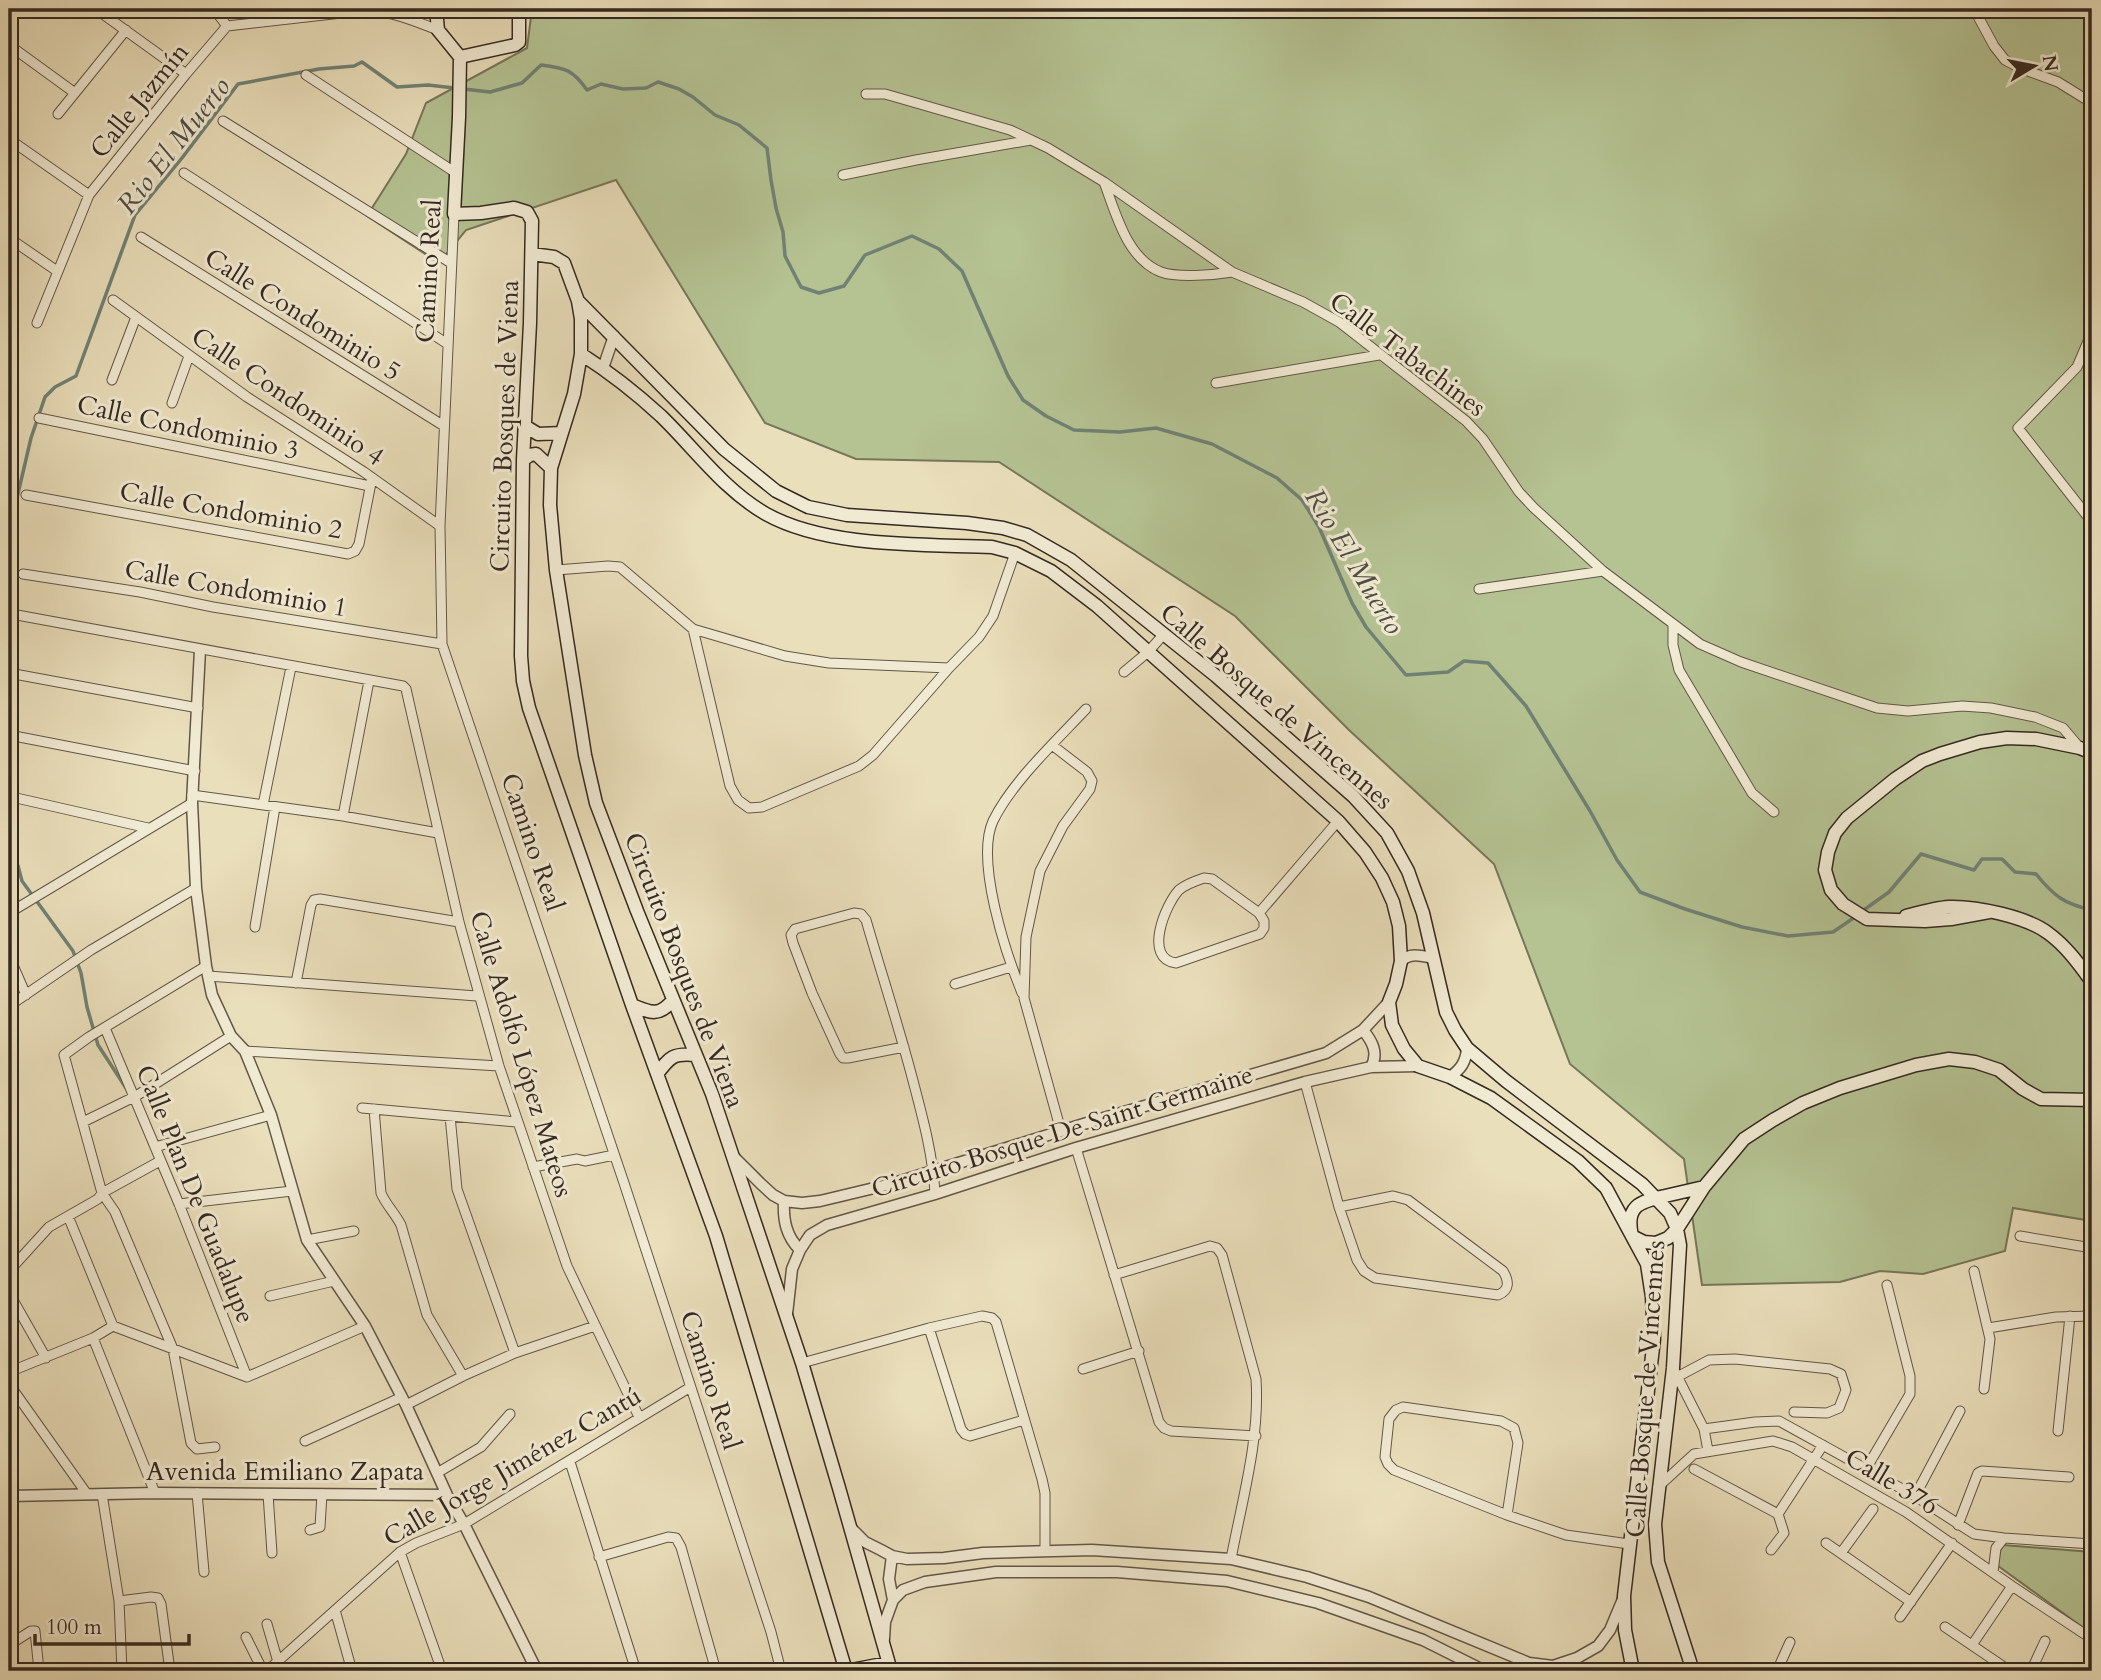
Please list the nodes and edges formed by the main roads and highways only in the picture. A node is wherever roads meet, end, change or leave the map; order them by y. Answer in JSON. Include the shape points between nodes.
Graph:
{"nodes":[{"id":1,"x":436,"y":9,"type":"edge"},
{"id":2,"x":519,"y":9,"type":"edge"},
{"id":3,"x":460,"y":60,"type":"junction"},
{"id":4,"x":532,"y":254,"type":"junction"},
{"id":5,"x":578,"y":301,"type":"junction"},
{"id":6,"x":581,"y":354,"type":"junction"},
{"id":7,"x":525,"y":426,"type":"junction"},
{"id":8,"x":562,"y":433,"type":"junction"},
{"id":9,"x":523,"y":460,"type":"junction"},
{"id":10,"x":551,"y":468,"type":"junction"},
{"id":11,"x":2088,"y":750,"type":"edge"},
{"id":12,"x":2092,"y":982,"type":"edge"},
{"id":13,"x":673,"y":1000,"type":"junction"},
{"id":14,"x":632,"y":1005,"type":"junction"},
{"id":15,"x":695,"y":1055,"type":"junction"},
{"id":16,"x":657,"y":1074,"type":"junction"},
{"id":17,"x":2092,"y":1100,"type":"edge"},
{"id":18,"x":1704,"y":1187,"type":"junction"},
{"id":19,"x":1656,"y":1199,"type":"junction"},
{"id":20,"x":1677,"y":1229,"type":"junction"},
{"id":21,"x":1632,"y":1236,"type":"junction"},
{"id":22,"x":889,"y":1667,"type":"edge"},
{"id":23,"x":846,"y":1671,"type":"edge"},
{"id":24,"x":1633,"y":1671,"type":"edge"},
{"id":25,"x":1692,"y":1671,"type":"edge"}],
"edges":[{"from":1,"to":3,"type":"main road","via":[[438,30]]},
{"from":2,"to":3,"type":"main road","via":[[519,42]]},
{"from":3,"to":4,"type":"main road","name":"Camino Real","via":[[454,214],[522,209],[532,221]]},
{"from":4,"to":5,"type":"main road","name":"Circuito Bosques de Viena","via":[[564,263]]},
{"from":4,"to":7,"type":"main road","name":"Circuito Bosques de Viena"},
{"from":5,"to":6,"type":"main road","name":"Circuito Bosques de Viena"},
{"from":5,"to":19,"type":"main road","name":"Calle Bosque de Vincennes","via":[[724,449],[776,491],[808,506],[847,515],[967,523],[1027,535],[1071,560],[1216,676],[1353,796],[1387,834],[1408,871],[1423,913],[1446,1012],[1467,1048]]},
{"from":6,"to":8,"type":"main road","name":"Circuito Bosques de Viena"},
{"from":6,"to":21,"type":"main road","name":"Calle Bosque de Vincennes","via":[[660,416],[730,486],[766,514],[839,537],[992,547],[1015,553],[1051,571],[1097,606],[1338,821],[1365,852],[1382,878],[1399,926],[1401,961],[1389,1002],[1392,1025],[1418,1066],[1491,1097],[1578,1161],[1606,1188]]},
{"from":7,"to":8,"type":"main road","via":[[538,434]]},
{"from":7,"to":9,"type":"main road","name":"Circuito Bosques de Viena"},
{"from":8,"to":10,"type":"main road","name":"Circuito Bosques de Viena"},
{"from":9,"to":10,"type":"main road","via":[[536,454]]},
{"from":9,"to":14,"type":"main road","name":"Circuito Bosques de Viena","via":[[523,681]]},
{"from":10,"to":13,"type":"main road","name":"Circuito Bosques de Viena","via":[[556,570],[596,803]]},
{"from":11,"to":12,"type":"main road","via":[[2007,738],[1922,761],[1847,818],[1835,833],[1825,870],[1831,890],[1867,919],[1925,921],[1989,912],[2031,922],[2063,946]]},
{"from":13,"to":14,"type":"main road","via":[[657,1012]]},
{"from":13,"to":15,"type":"main road","name":"Circuito Bosques de Viena"},
{"from":14,"to":16,"type":"main road","name":"Circuito Bosques de Viena"},
{"from":15,"to":16,"type":"main road","via":[[672,1056]]},
{"from":15,"to":22,"type":"main road","name":"Circuito Bosques de Viena","via":[[802,1363]]},
{"from":16,"to":23,"type":"main road","name":"Circuito Bosques de Viena","via":[[716,1236]]},
{"from":17,"to":18,"type":"main road","via":[[2041,1099],[1999,1070],[1975,1062],[1949,1059],[1916,1065],[1840,1088],[1773,1120],[1744,1139]]},
{"from":18,"to":19,"type":"main road"},
{"from":18,"to":20,"type":"main road"},
{"from":19,"to":20,"type":"main road","name":"Calle Bosque de Vincennes"},
{"from":19,"to":21,"type":"main road","via":[[1643,1201],[1633,1210]]},
{"from":20,"to":21,"type":"main road","via":[[1656,1243]]},
{"from":20,"to":25,"type":"main road","name":"Calle Bosque de Vincennes","via":[[1675,1372],[1655,1524],[1658,1562]]},
{"from":21,"to":24,"type":"main road","name":"Calle Bosque de Vincennes","via":[[1647,1264],[1654,1339],[1624,1597]]},
{"from":22,"to":23,"type":"main road"}]}
